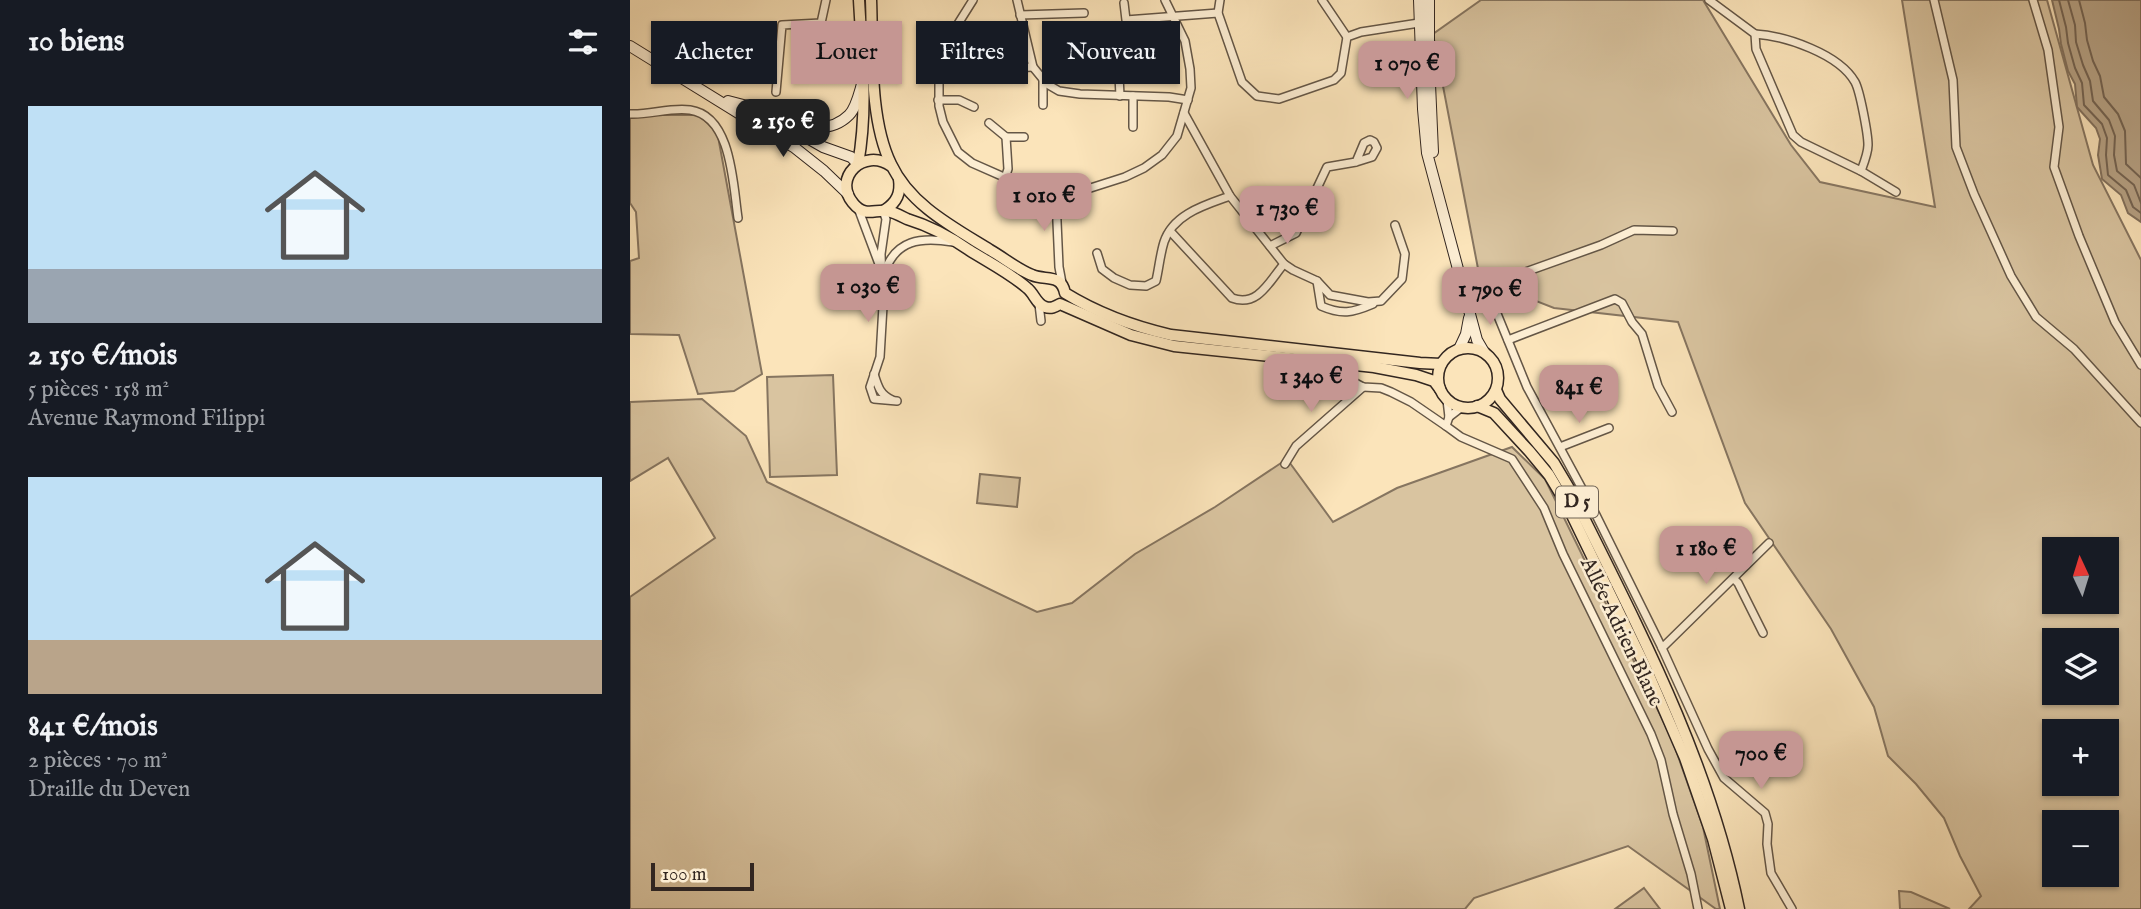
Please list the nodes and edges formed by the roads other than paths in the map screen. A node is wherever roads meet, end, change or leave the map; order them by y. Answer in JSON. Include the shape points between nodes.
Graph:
{"nodes":[{"id":1,"x":826,"y":0,"type":"edge"},
{"id":2,"x":859,"y":0,"type":"edge"},
{"id":3,"x":871,"y":0,"type":"edge"},
{"id":4,"x":973,"y":0,"type":"edge"},
{"id":5,"x":1017,"y":0,"type":"edge"},
{"id":6,"x":1165,"y":0,"type":"edge"},
{"id":7,"x":1220,"y":0,"type":"edge"},
{"id":8,"x":1322,"y":0,"type":"edge"},
{"id":9,"x":1428,"y":0,"type":"edge"},
{"id":10,"x":1709,"y":0,"type":"edge"},
{"id":11,"x":1934,"y":0,"type":"edge"},
{"id":12,"x":2033,"y":0,"type":"edge"},
{"id":13,"x":1124,"y":3,"type":"dead end"},
{"id":14,"x":1084,"y":12,"type":"dead end"},
{"id":15,"x":1218,"y":13,"type":"junction"},
{"id":16,"x":1020,"y":15,"type":"junction"},
{"id":17,"x":1175,"y":17,"type":"junction"},
{"id":18,"x":860,"y":21,"type":"edge"},
{"id":19,"x":1021,"y":21,"type":"edge"},
{"id":20,"x":1423,"y":24,"type":"junction"},
{"id":21,"x":1755,"y":34,"type":"junction"},
{"id":22,"x":1347,"y":37,"type":"junction"},
{"id":23,"x":630,"y":46,"type":"edge"},
{"id":24,"x":1028,"y":50,"type":"edge"},
{"id":25,"x":1028,"y":67,"type":"edge"},
{"id":26,"x":1032,"y":67,"type":"junction"},
{"id":27,"x":1042,"y":79,"type":"edge"},
{"id":28,"x":862,"y":84,"type":"edge"},
{"id":29,"x":863,"y":84,"type":"edge"},
{"id":30,"x":1043,"y":84,"type":"edge"},
{"id":31,"x":1049,"y":84,"type":"edge"},
{"id":32,"x":1119,"y":84,"type":"edge"},
{"id":33,"x":776,"y":92,"type":"dead end"},
{"id":34,"x":712,"y":95,"type":"junction"},
{"id":35,"x":1119,"y":96,"type":"junction"},
{"id":36,"x":1133,"y":96,"type":"junction"},
{"id":37,"x":938,"y":100,"type":"junction"},
{"id":38,"x":1188,"y":100,"type":"junction"},
{"id":39,"x":1043,"y":105,"type":"dead end"},
{"id":40,"x":974,"y":107,"type":"dead end"},
{"id":41,"x":1184,"y":113,"type":"junction"},
{"id":42,"x":630,"y":114,"type":"edge"},
{"id":43,"x":770,"y":116,"type":"junction"},
{"id":44,"x":989,"y":123,"type":"dead end"},
{"id":45,"x":1133,"y":127,"type":"dead end"},
{"id":46,"x":1024,"y":137,"type":"dead end"},
{"id":47,"x":1006,"y":138,"type":"junction"},
{"id":48,"x":1356,"y":162,"type":"dead end"},
{"id":49,"x":858,"y":164,"type":"junction"},
{"id":50,"x":891,"y":166,"type":"junction"},
{"id":51,"x":1861,"y":171,"type":"junction"},
{"id":52,"x":1005,"y":178,"type":"junction"},
{"id":53,"x":900,"y":179,"type":"junction"},
{"id":54,"x":1896,"y":192,"type":"dead end"},
{"id":55,"x":848,"y":194,"type":"junction"},
{"id":56,"x":1230,"y":196,"type":"junction"},
{"id":57,"x":1056,"y":199,"type":"junction"},
{"id":58,"x":858,"y":208,"type":"junction"},
{"id":59,"x":884,"y":211,"type":"junction"},
{"id":60,"x":738,"y":218,"type":"dead end"},
{"id":61,"x":1395,"y":225,"type":"dead end"},
{"id":62,"x":1170,"y":231,"type":"junction"},
{"id":63,"x":1673,"y":231,"type":"dead end"},
{"id":64,"x":958,"y":242,"type":"junction"},
{"id":65,"x":1270,"y":246,"type":"junction"},
{"id":66,"x":1097,"y":253,"type":"dead end"},
{"id":67,"x":1284,"y":264,"type":"junction"},
{"id":68,"x":883,"y":278,"type":"junction"},
{"id":69,"x":1317,"y":281,"type":"junction"},
{"id":70,"x":1055,"y":283,"type":"junction"},
{"id":71,"x":1485,"y":292,"type":"junction"},
{"id":72,"x":1465,"y":293,"type":"junction"},
{"id":73,"x":1377,"y":302,"type":"junction"},
{"id":74,"x":1046,"y":303,"type":"junction"},
{"id":75,"x":1470,"y":314,"type":"junction"},
{"id":76,"x":1508,"y":340,"type":"junction"},
{"id":77,"x":1458,"y":349,"type":"junction"},
{"id":78,"x":1484,"y":352,"type":"junction"},
{"id":79,"x":1441,"y":364,"type":"junction"},
{"id":80,"x":2141,"y":365,"type":"edge"},
{"id":81,"x":1335,"y":372,"type":"dead end"},
{"id":82,"x":874,"y":373,"type":"junction"},
{"id":83,"x":1363,"y":387,"type":"junction"},
{"id":84,"x":1440,"y":389,"type":"junction"},
{"id":85,"x":1496,"y":390,"type":"junction"},
{"id":86,"x":1447,"y":400,"type":"junction"},
{"id":87,"x":1477,"y":406,"type":"junction"},
{"id":88,"x":1462,"y":407,"type":"junction"},
{"id":89,"x":1672,"y":412,"type":"dead end"},
{"id":90,"x":1447,"y":421,"type":"junction"},
{"id":91,"x":2141,"y":423,"type":"edge"},
{"id":92,"x":1609,"y":428,"type":"dead end"},
{"id":93,"x":1560,"y":447,"type":"junction"},
{"id":94,"x":1285,"y":464,"type":"dead end"},
{"id":95,"x":1769,"y":543,"type":"dead end"},
{"id":96,"x":1734,"y":579,"type":"junction"},
{"id":97,"x":1763,"y":633,"type":"dead end"},
{"id":98,"x":1662,"y":648,"type":"junction"},
{"id":99,"x":1698,"y":909,"type":"edge"},
{"id":100,"x":1731,"y":909,"type":"edge"},
{"id":101,"x":1739,"y":909,"type":"edge"},
{"id":102,"x":1792,"y":909,"type":"edge"}],
"edges":[{"from":1,"to":33,"type":"street","via":[[821,23],[782,25]]},
{"from":2,"to":18,"type":"main road"},
{"from":3,"to":50,"type":"main road","via":[[878,127]]},
{"from":4,"to":37,"type":"street","via":[[943,55]]},
{"from":5,"to":16,"type":"street"},
{"from":6,"to":17,"type":"street"},
{"from":7,"to":15,"type":"street"},
{"from":8,"to":22,"type":"street"},
{"from":9,"to":20,"type":"main road"},
{"from":10,"to":21,"type":"street"},
{"from":11,"to":91,"type":"street","via":[[1953,80],[1956,147],[2011,276],[2036,317],[2074,349]]},
{"from":12,"to":80,"type":"street","via":[[2048,50],[2059,127],[2054,167],[2115,322]]},
{"from":13,"to":17,"type":"street","via":[[1126,20]]},
{"from":14,"to":16,"type":"street"},
{"from":15,"to":17,"type":"street"},
{"from":15,"to":22,"type":"street","via":[[1242,82],[1258,96],[1279,99],[1334,80],[1341,73]]},
{"from":16,"to":19,"type":"street"},
{"from":17,"to":38,"type":"street","via":[[1190,69]]},
{"from":20,"to":22,"type":"street"},
{"from":20,"to":72,"type":"main road","via":[[1424,135]]},
{"from":21,"to":51,"type":"street","via":[[1756,49],[1793,135]]},
{"from":21,"to":51,"type":"street","via":[[1807,45],[1845,70],[1856,83],[1868,146]]},
{"from":23,"to":34,"type":"main road"},
{"from":24,"to":26,"type":"street"},
{"from":25,"to":26,"type":"street"},
{"from":26,"to":27,"type":"street"},
{"from":28,"to":43,"type":"main road","via":[[849,115],[830,127],[808,127]]},
{"from":29,"to":49,"type":"main road"},
{"from":30,"to":39,"type":"street"},
{"from":31,"to":35,"type":"street","via":[[1059,91]]},
{"from":32,"to":35,"type":"street"},
{"from":34,"to":43,"type":"main road"},
{"from":34,"to":55,"type":"main road","via":[[795,148]]},
{"from":35,"to":36,"type":"street"},
{"from":36,"to":38,"type":"street"},
{"from":36,"to":45,"type":"street"},
{"from":37,"to":40,"type":"street","via":[[959,100]]},
{"from":37,"to":52,"type":"street","via":[[958,152]]},
{"from":38,"to":41,"type":"street"},
{"from":41,"to":56,"type":"street"},
{"from":41,"to":57,"type":"street","via":[[1177,136],[1163,155],[1144,168]]},
{"from":42,"to":60,"type":"street","via":[[691,110],[708,116],[720,131],[728,156]]},
{"from":43,"to":49,"type":"main road"},
{"from":44,"to":47,"type":"street"},
{"from":46,"to":47,"type":"street"},
{"from":47,"to":52,"type":"street"},
{"from":48,"to":65,"type":"street","via":[[1327,167],[1296,233]]},
{"from":49,"to":50,"type":"main road","via":[[875,159]]},
{"from":49,"to":55,"type":"main road","via":[[848,180]]},
{"from":50,"to":53,"type":"main road"},
{"from":51,"to":54,"type":"street"},
{"from":52,"to":57,"type":"street"},
{"from":53,"to":59,"type":"main road","via":[[897,198]]},
{"from":53,"to":70,"type":"main road","via":[[936,217],[1031,275]]},
{"from":55,"to":58,"type":"main road"},
{"from":56,"to":62,"type":"street","via":[[1200,206]]},
{"from":56,"to":65,"type":"street"},
{"from":57,"to":70,"type":"street","via":[[1059,267]]},
{"from":58,"to":59,"type":"main road"},
{"from":58,"to":68,"type":"street"},
{"from":59,"to":64,"type":"main road","via":[[925,224]]},
{"from":59,"to":68,"type":"street"},
{"from":61,"to":73,"type":"street","via":[[1405,254],[1402,279]]},
{"from":62,"to":66,"type":"street","via":[[1156,281],[1146,286],[1114,278],[1102,269]]},
{"from":62,"to":67,"type":"street","via":[[1232,298],[1241,302],[1268,287]]},
{"from":63,"to":71,"type":"street","via":[[1634,230],[1492,284]]},
{"from":64,"to":68,"type":"street","via":[[914,242],[896,252]]},
{"from":64,"to":74,"type":"main road"},
{"from":65,"to":67,"type":"street"},
{"from":67,"to":69,"type":"street"},
{"from":68,"to":82,"type":"street","via":[[880,357]]},
{"from":69,"to":73,"type":"street","via":[[1330,295]]},
{"from":69,"to":73,"type":"street","via":[[1321,306],[1336,313]]},
{"from":70,"to":74,"type":"main road"},
{"from":70,"to":74,"type":"main road","via":[[1036,287]]},
{"from":70,"to":79,"type":"main road","via":[[1085,305],[1137,328]]},
{"from":71,"to":72,"type":"street"},
{"from":71,"to":76,"type":"street"},
{"from":72,"to":75,"type":"main road"},
{"from":74,"to":84,"type":"main road","via":[[1174,346],[1374,367],[1416,375],[1434,381]]},
{"from":75,"to":77,"type":"main road"},
{"from":75,"to":78,"type":"main road"},
{"from":76,"to":89,"type":"street","via":[[1615,299],[1642,334],[1658,386]]},
{"from":76,"to":93,"type":"street"},
{"from":77,"to":78,"type":"main road"},
{"from":77,"to":79,"type":"main road"},
{"from":78,"to":85,"type":"main road","via":[[1497,369]]},
{"from":79,"to":84,"type":"main road"},
{"from":81,"to":83,"type":"street","name":"Allée Adrien Blanc"},
{"from":82,"to":82,"type":"street","via":[[870,387],[874,400],[897,401],[878,388]]},
{"from":83,"to":90,"type":"street","name":"Allée Adrien Blanc","via":[[1391,392]]},
{"from":83,"to":94,"type":"street","via":[[1296,446]]},
{"from":84,"to":86,"type":"main road"},
{"from":85,"to":87,"type":"main road"},
{"from":85,"to":101,"type":"main road","number":"D 5","via":[[1570,490],[1672,700],[1710,796]]},
{"from":86,"to":88,"type":"main road"},
{"from":86,"to":90,"type":"street"},
{"from":87,"to":88,"type":"main road"},
{"from":87,"to":100,"type":"main road","number":"D 5","via":[[1494,414],[1535,458],[1572,516],[1685,758]]},
{"from":88,"to":90,"type":"street"},
{"from":90,"to":99,"type":"street","name":"Allée Adrien Blanc","via":[[1461,437],[1512,459],[1545,508],[1661,760]]},
{"from":92,"to":93,"type":"street"},
{"from":93,"to":98,"type":"street"},
{"from":95,"to":96,"type":"street"},
{"from":96,"to":97,"type":"street"},
{"from":96,"to":98,"type":"street"},
{"from":98,"to":102,"type":"street","via":[[1724,778],[1765,813],[1771,873]]}]}
